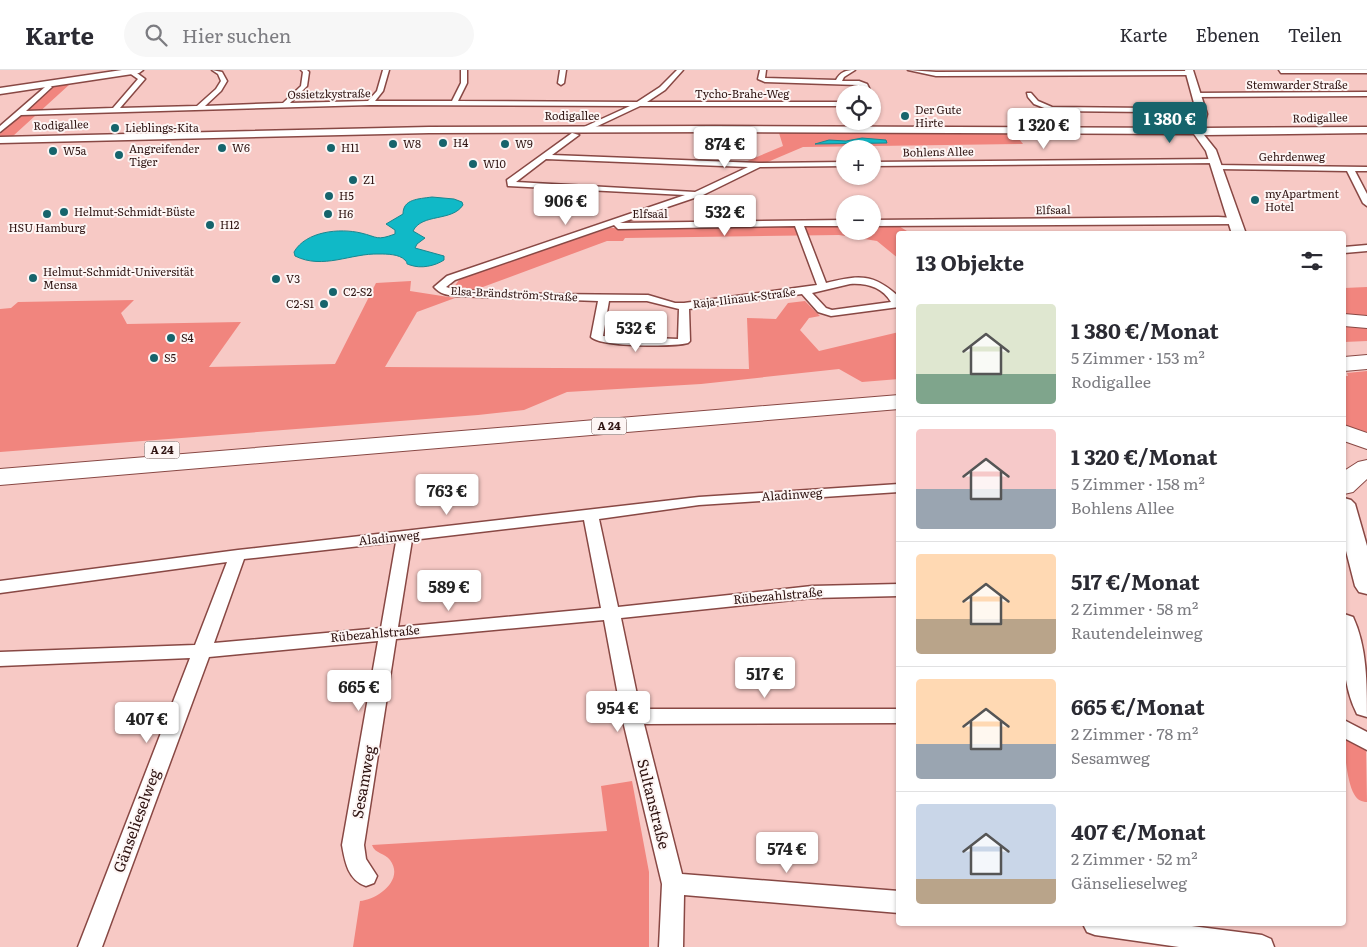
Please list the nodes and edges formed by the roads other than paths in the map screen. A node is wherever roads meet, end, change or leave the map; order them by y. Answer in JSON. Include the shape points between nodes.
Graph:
{"nodes":[{"id":1,"x":214,"y":70,"type":"edge"},
{"id":2,"x":304,"y":70,"type":"edge"},
{"id":3,"x":386,"y":70,"type":"edge"},
{"id":4,"x":464,"y":70,"type":"edge"},
{"id":5,"x":563,"y":70,"type":"edge"},
{"id":6,"x":680,"y":70,"type":"edge"},
{"id":7,"x":763,"y":70,"type":"edge"},
{"id":8,"x":852,"y":70,"type":"edge"},
{"id":9,"x":911,"y":70,"type":"edge"},
{"id":10,"x":1328,"y":70,"type":"edge"},
{"id":11,"x":135,"y":71,"type":"edge"},
{"id":12,"x":1281,"y":71,"type":"dead end"},
{"id":13,"x":1367,"y":71,"type":"edge"},
{"id":14,"x":1189,"y":72,"type":"edge"},
{"id":15,"x":839,"y":81,"type":"junction"},
{"id":16,"x":561,"y":83,"type":"dead end"},
{"id":17,"x":45,"y":84,"type":"junction"},
{"id":18,"x":865,"y":85,"type":"edge"},
{"id":19,"x":0,"y":91,"type":"edge"},
{"id":20,"x":1030,"y":94,"type":"dead end"},
{"id":21,"x":1367,"y":94,"type":"edge"},
{"id":22,"x":1196,"y":95,"type":"junction"},
{"id":23,"x":639,"y":102,"type":"junction"},
{"id":24,"x":370,"y":103,"type":"junction"},
{"id":25,"x":454,"y":103,"type":"junction"},
{"id":26,"x":836,"y":104,"type":"edge"},
{"id":27,"x":286,"y":105,"type":"junction"},
{"id":28,"x":200,"y":107,"type":"junction"},
{"id":29,"x":116,"y":110,"type":"junction"},
{"id":30,"x":19,"y":113,"type":"junction"},
{"id":31,"x":1202,"y":114,"type":"junction"},
{"id":32,"x":587,"y":129,"type":"junction"},
{"id":33,"x":0,"y":130,"type":"edge"},
{"id":34,"x":1197,"y":130,"type":"junction"},
{"id":35,"x":1367,"y":130,"type":"edge"},
{"id":36,"x":1211,"y":131,"type":"junction"},
{"id":37,"x":575,"y":135,"type":"dead end"},
{"id":38,"x":0,"y":140,"type":"edge"},
{"id":39,"x":546,"y":157,"type":"junction"},
{"id":40,"x":1214,"y":159,"type":"junction"},
{"id":41,"x":836,"y":164,"type":"edge"},
{"id":42,"x":881,"y":164,"type":"edge"},
{"id":43,"x":759,"y":165,"type":"junction"},
{"id":44,"x":1350,"y":169,"type":"junction"},
{"id":45,"x":1367,"y":169,"type":"edge"},
{"id":46,"x":700,"y":193,"type":"junction"},
{"id":47,"x":1367,"y":203,"type":"edge"},
{"id":48,"x":881,"y":223,"type":"edge"},
{"id":49,"x":799,"y":224,"type":"junction"},
{"id":50,"x":836,"y":224,"type":"edge"},
{"id":51,"x":604,"y":226,"type":"junction"},
{"id":52,"x":1237,"y":227,"type":"edge"},
{"id":53,"x":1367,"y":248,"type":"edge"},
{"id":54,"x":1346,"y":250,"type":"edge"},
{"id":55,"x":822,"y":286,"type":"junction"},
{"id":56,"x":805,"y":291,"type":"junction"},
{"id":57,"x":604,"y":298,"type":"junction"},
{"id":58,"x":684,"y":306,"type":"junction"},
{"id":59,"x":1346,"y":321,"type":"edge"},
{"id":60,"x":1367,"y":322,"type":"edge"},
{"id":61,"x":1367,"y":350,"type":"edge"},
{"id":62,"x":1346,"y":352,"type":"edge"},
{"id":63,"x":1367,"y":364,"type":"edge"},
{"id":64,"x":1346,"y":365,"type":"edge"},
{"id":65,"x":896,"y":389,"type":"edge"},
{"id":66,"x":896,"y":402,"type":"edge"},
{"id":67,"x":1346,"y":433,"type":"edge"},
{"id":68,"x":1367,"y":442,"type":"edge"},
{"id":69,"x":1346,"y":447,"type":"edge"},
{"id":70,"x":1367,"y":450,"type":"edge"},
{"id":71,"x":1346,"y":456,"type":"edge"},
{"id":72,"x":1367,"y":459,"type":"edge"},
{"id":73,"x":0,"y":464,"type":"edge"},
{"id":74,"x":1367,"y":468,"type":"edge"},
{"id":75,"x":0,"y":477,"type":"edge"},
{"id":76,"x":1346,"y":484,"type":"edge"},
{"id":77,"x":896,"y":488,"type":"edge"},
{"id":78,"x":1346,"y":511,"type":"edge"},
{"id":79,"x":591,"y":515,"type":"junction"},
{"id":80,"x":405,"y":536,"type":"junction"},
{"id":81,"x":238,"y":555,"type":"junction"},
{"id":82,"x":1367,"y":586,"type":"edge"},
{"id":83,"x":0,"y":587,"type":"edge"},
{"id":84,"x":896,"y":590,"type":"edge"},
{"id":85,"x":611,"y":613,"type":"junction"},
{"id":86,"x":1346,"y":630,"type":"edge"},
{"id":87,"x":390,"y":633,"type":"junction"},
{"id":88,"x":200,"y":651,"type":"junction"},
{"id":89,"x":0,"y":658,"type":"edge"},
{"id":90,"x":1365,"y":696,"type":"edge"},
{"id":91,"x":896,"y":716,"type":"edge"},
{"id":92,"x":632,"y":717,"type":"junction"},
{"id":93,"x":1346,"y":729,"type":"edge"},
{"id":94,"x":1367,"y":742,"type":"edge"},
{"id":95,"x":366,"y":876,"type":"dead end"},
{"id":96,"x":673,"y":884,"type":"junction"},
{"id":97,"x":896,"y":902,"type":"edge"},
{"id":98,"x":1110,"y":926,"type":"edge"},
{"id":99,"x":90,"y":947,"type":"edge"},
{"id":100,"x":670,"y":947,"type":"edge"},
{"id":101,"x":1262,"y":947,"type":"edge"}],
"edges":[{"from":1,"to":28,"type":"street","via":[[224,81]]},
{"from":2,"to":27,"type":"street","via":[[304,86]]},
{"from":3,"to":24,"type":"street","via":[[380,90]]},
{"from":4,"to":25,"type":"street","via":[[463,85]]},
{"from":5,"to":16,"type":"street"},
{"from":6,"to":23,"type":"street","via":[[671,82]]},
{"from":7,"to":15,"type":"street","name":"Tycho-Brahe-Weg","via":[[761,79],[765,80]]},
{"from":8,"to":15,"type":"street","via":[[841,76]]},
{"from":9,"to":14,"type":"street","via":[[936,74]]},
{"from":10,"to":12,"type":"street"},
{"from":10,"to":13,"type":"street"},
{"from":11,"to":17,"type":"main road"},
{"from":11,"to":29,"type":"street","via":[[142,79]]},
{"from":14,"to":22,"type":"main road"},
{"from":15,"to":18,"type":"street","name":"Tycho-Brahe-Weg"},
{"from":17,"to":19,"type":"main road"},
{"from":17,"to":30,"type":"street","via":[[49,87]]},
{"from":20,"to":31,"type":"street","via":[[1038,105],[1052,109]]},
{"from":21,"to":22,"type":"street","name":"Stemwarder Straße"},
{"from":22,"to":31,"type":"main road"},
{"from":23,"to":25,"type":"street","name":"Ossietzkystraße"},
{"from":23,"to":26,"type":"street","name":"Tycho-Brahe-Weg"},
{"from":23,"to":32,"type":"street"},
{"from":24,"to":25,"type":"street","name":"Ossietzkystraße"},
{"from":24,"to":27,"type":"street","name":"Ossietzkystraße"},
{"from":27,"to":28,"type":"street","name":"Ossietzkystraße"},
{"from":28,"to":29,"type":"street","name":"Ossietzkystraße"},
{"from":29,"to":30,"type":"street","name":"Ossietzkystraße"},
{"from":30,"to":33,"type":"street"},
{"from":31,"to":34,"type":"main road"},
{"from":31,"to":36,"type":"main road"},
{"from":32,"to":34,"type":"main road","name":"Rodigallee"},
{"from":32,"to":38,"type":"main road","name":"Rodigallee","via":[[274,131]]},
{"from":34,"to":36,"type":"main road","name":"Rodigallee"},
{"from":34,"to":40,"type":"main road"},
{"from":35,"to":36,"type":"main road","name":"Rodigallee"},
{"from":36,"to":40,"type":"main road"},
{"from":37,"to":39,"type":"street"},
{"from":39,"to":43,"type":"street"},
{"from":39,"to":46,"type":"street","via":[[511,184]]},
{"from":40,"to":42,"type":"street","name":"Bohlens Allee"},
{"from":40,"to":44,"type":"street","name":"Gehrdenweg"},
{"from":40,"to":52,"type":"main road"},
{"from":41,"to":43,"type":"street"},
{"from":43,"to":46,"type":"street","name":"Elsa-Brändström-Straße"},
{"from":44,"to":45,"type":"street","name":"Gehrdenweg"},
{"from":44,"to":47,"type":"street"},
{"from":46,"to":51,"type":"street","name":"Elsa-Brändström-Straße"},
{"from":48,"to":52,"type":"street","name":"Elfsaal","via":[[1218,220]]},
{"from":49,"to":50,"type":"street","name":"Elfsaal"},
{"from":49,"to":51,"type":"street","name":"Elfsaal"},
{"from":49,"to":55,"type":"street"},
{"from":51,"to":57,"type":"street","name":"Elsa-Brändström-Straße","via":[[451,278],[439,287],[456,292]]},
{"from":53,"to":54,"type":"street"},
{"from":55,"to":56,"type":"street","name":"Raja-Ilinauk-Straße"},
{"from":55,"to":56,"type":"street","name":"Raja-Ilinauk-Straße","via":[[871,281],[896,300],[896,304],[831,313],[822,310]]},
{"from":56,"to":58,"type":"street","name":"Raja-Ilinauk-Straße"},
{"from":57,"to":58,"type":"street","name":"Raja-Ilinauk-Straße","via":[[648,298]]},
{"from":57,"to":58,"type":"street","name":"Raja-Ilinauk-Straße","via":[[596,337],[601,339],[684,341]]},
{"from":59,"to":60,"type":"highway"},
{"from":61,"to":62,"type":"highway"},
{"from":63,"to":64,"type":"highway"},
{"from":65,"to":73,"type":"highway","number":"A 24"},
{"from":66,"to":75,"type":"highway","number":"A 24"},
{"from":67,"to":68,"type":"highway"},
{"from":69,"to":70,"type":"highway"},
{"from":71,"to":72,"type":"highway"},
{"from":74,"to":76,"type":"highway"},
{"from":77,"to":79,"type":"street","name":"Aladinweg","via":[[699,501]]},
{"from":78,"to":82,"type":"main road"},
{"from":79,"to":80,"type":"street","name":"Aladinweg"},
{"from":79,"to":85,"type":"street","name":"Sultanstraße"},
{"from":80,"to":81,"type":"street","name":"Aladinweg"},
{"from":80,"to":87,"type":"street","name":"Sesamweg"},
{"from":81,"to":83,"type":"street","name":"Aladinweg"},
{"from":81,"to":88,"type":"street","name":"Gänselieselweg"},
{"from":84,"to":85,"type":"street","name":"Rübezahlstraße","via":[[812,592]]},
{"from":85,"to":87,"type":"street","name":"Rübezahlstraße"},
{"from":85,"to":92,"type":"street","name":"Sultanstraße"},
{"from":86,"to":90,"type":"main road"},
{"from":87,"to":88,"type":"street","name":"Rübezahlstraße"},
{"from":87,"to":95,"type":"street","name":"Sesamweg","via":[[353,845],[356,863]]},
{"from":88,"to":89,"type":"street","name":"Rübezahlstraße"},
{"from":88,"to":99,"type":"street","name":"Gänselieselweg"},
{"from":91,"to":92,"type":"street"},
{"from":92,"to":96,"type":"street","name":"Sultanstraße"},
{"from":93,"to":94,"type":"street"},
{"from":96,"to":97,"type":"street"},
{"from":96,"to":100,"type":"street","name":"Sultanstraße"},
{"from":98,"to":101,"type":"street"}]}
